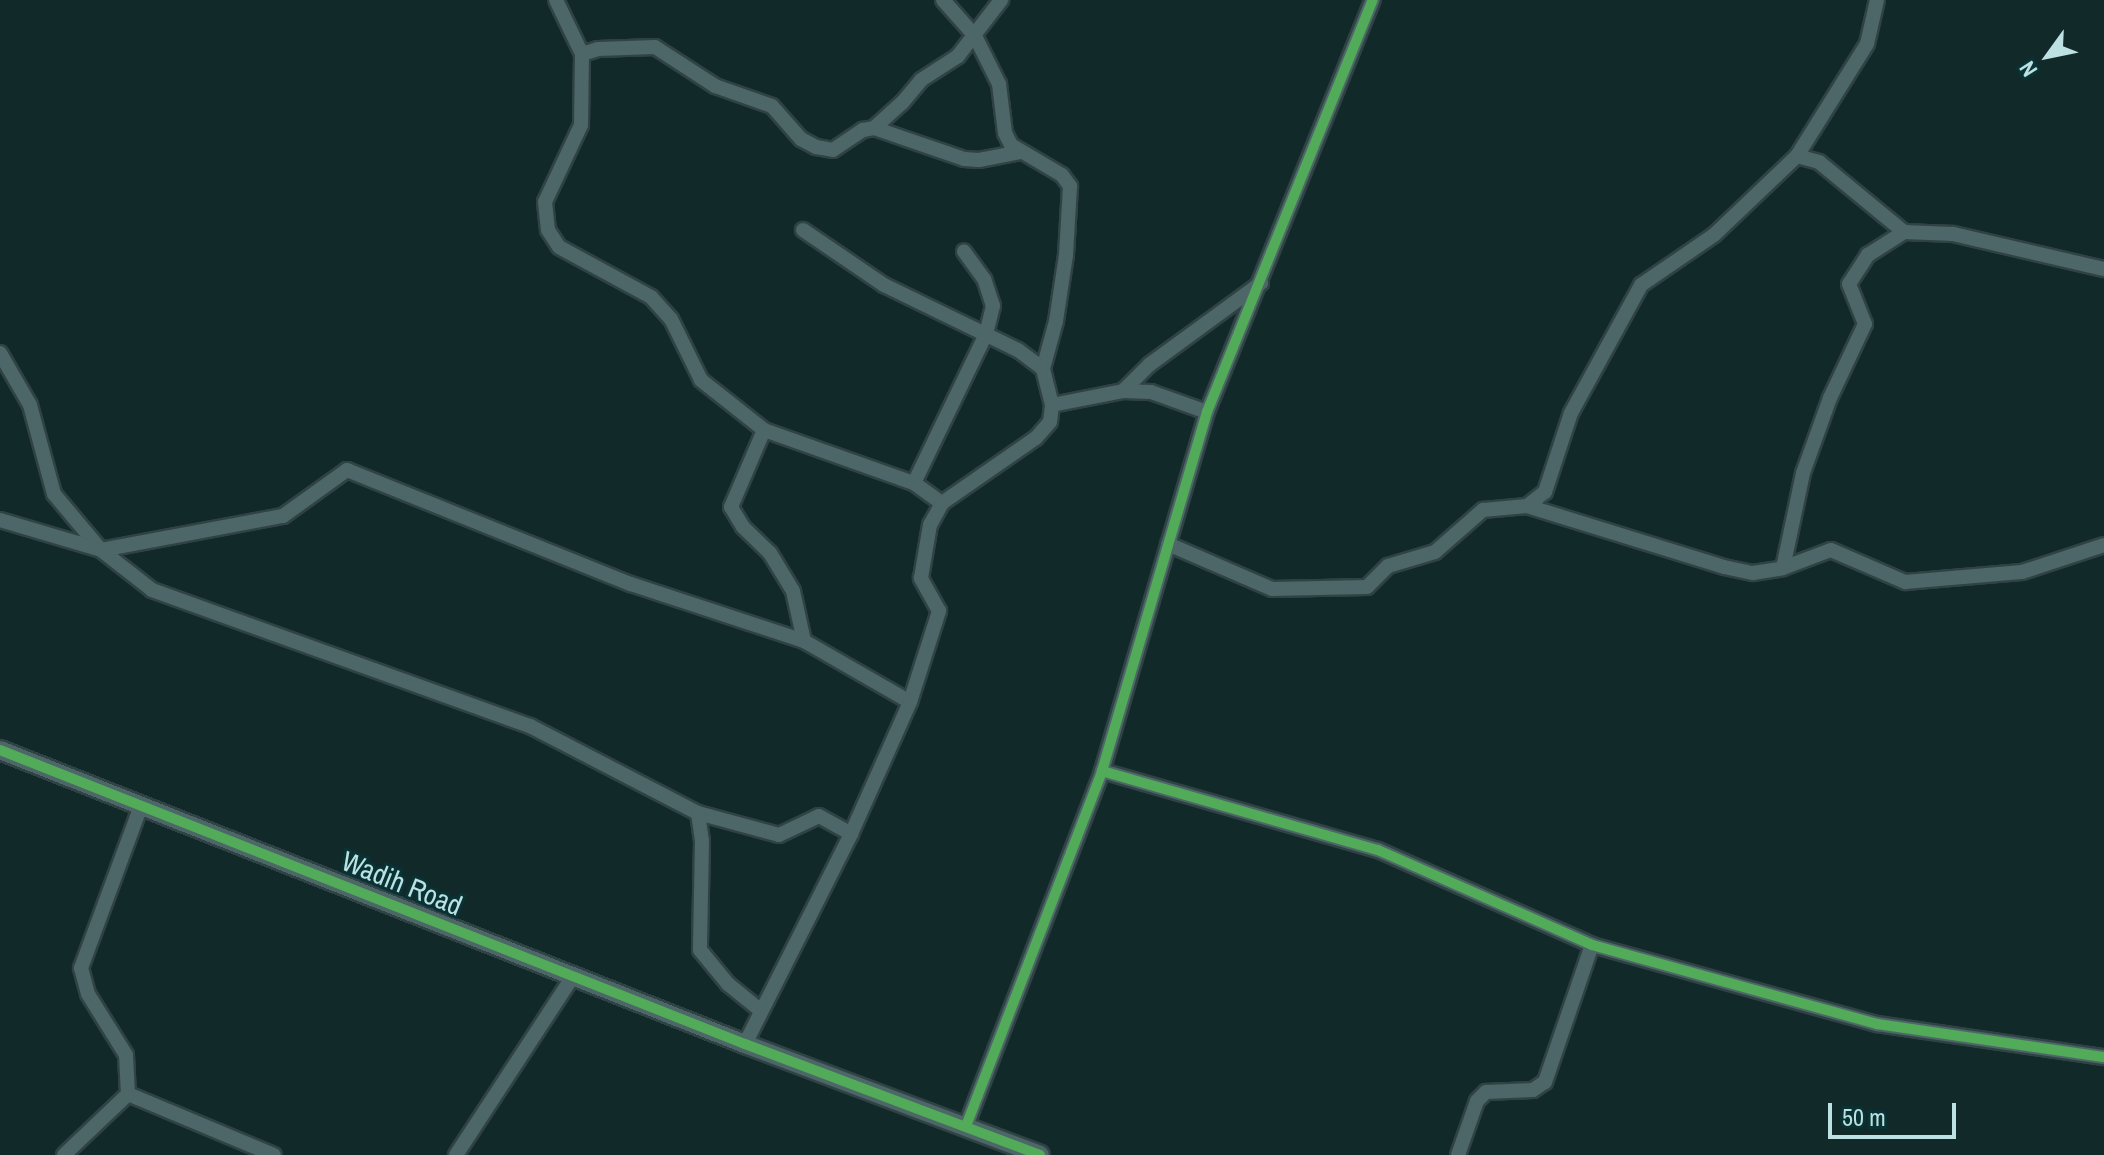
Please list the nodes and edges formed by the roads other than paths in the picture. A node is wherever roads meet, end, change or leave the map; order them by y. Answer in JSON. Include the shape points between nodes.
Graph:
{"nodes":[{"id":1,"x":556,"y":0,"type":"edge"},
{"id":2,"x":943,"y":0,"type":"edge"},
{"id":3,"x":1001,"y":0,"type":"edge"},
{"id":4,"x":1373,"y":0,"type":"edge"},
{"id":5,"x":1877,"y":0,"type":"edge"},
{"id":6,"x":975,"y":36,"type":"junction"},
{"id":7,"x":582,"y":54,"type":"junction"},
{"id":8,"x":874,"y":128,"type":"junction"},
{"id":9,"x":1021,"y":152,"type":"junction"},
{"id":10,"x":1797,"y":156,"type":"junction"},
{"id":11,"x":803,"y":230,"type":"dead end"},
{"id":12,"x":1904,"y":232,"type":"junction"},
{"id":13,"x":964,"y":251,"type":"dead end"},
{"id":14,"x":2104,"y":269,"type":"edge"},
{"id":15,"x":1261,"y":283,"type":"junction"},
{"id":16,"x":986,"y":334,"type":"junction"},
{"id":17,"x":0,"y":353,"type":"edge"},
{"id":18,"x":1043,"y":369,"type":"junction"},
{"id":19,"x":1123,"y":391,"type":"junction"},
{"id":20,"x":1052,"y":405,"type":"junction"},
{"id":21,"x":1207,"y":412,"type":"junction"},
{"id":22,"x":764,"y":430,"type":"junction"},
{"id":23,"x":914,"y":483,"type":"junction"},
{"id":24,"x":942,"y":503,"type":"junction"},
{"id":25,"x":1527,"y":506,"type":"junction"},
{"id":26,"x":0,"y":520,"type":"edge"},
{"id":27,"x":1168,"y":544,"type":"junction"},
{"id":28,"x":2104,"y":545,"type":"edge"},
{"id":29,"x":101,"y":550,"type":"junction"},
{"id":30,"x":1783,"y":568,"type":"junction"},
{"id":31,"x":804,"y":641,"type":"junction"},
{"id":32,"x":910,"y":702,"type":"junction"},
{"id":33,"x":0,"y":750,"type":"edge"},
{"id":34,"x":1102,"y":771,"type":"junction"},
{"id":35,"x":141,"y":806,"type":"junction"},
{"id":36,"x":698,"y":813,"type":"junction"},
{"id":37,"x":851,"y":834,"type":"junction"},
{"id":38,"x":1592,"y":945,"type":"junction"},
{"id":39,"x":573,"y":976,"type":"junction"},
{"id":40,"x":760,"y":1010,"type":"junction"},
{"id":41,"x":745,"y":1044,"type":"junction"},
{"id":42,"x":2104,"y":1057,"type":"edge"},
{"id":43,"x":128,"y":1094,"type":"junction"},
{"id":44,"x":966,"y":1126,"type":"junction"},
{"id":45,"x":64,"y":1155,"type":"edge"},
{"id":46,"x":274,"y":1155,"type":"edge"},
{"id":47,"x":456,"y":1155,"type":"edge"},
{"id":48,"x":1040,"y":1155,"type":"edge"},
{"id":49,"x":1458,"y":1155,"type":"edge"}],
"edges":[{"from":1,"to":7,"type":"street"},
{"from":2,"to":6,"type":"street"},
{"from":3,"to":6,"type":"street"},
{"from":4,"to":15,"type":"street"},
{"from":5,"to":10,"type":"street","via":[[1867,44]]},
{"from":6,"to":8,"type":"street"},
{"from":6,"to":9,"type":"street","via":[[999,84],[1005,133]]},
{"from":7,"to":8,"type":"street","via":[[655,47],[715,86],[772,106],[801,139],[816,147],[833,150]]},
{"from":7,"to":22,"type":"street","via":[[581,125],[545,202],[548,230],[559,247],[651,297],[671,319],[701,380]]},
{"from":8,"to":9,"type":"street","via":[[964,159]]},
{"from":9,"to":18,"type":"street","via":[[1062,175],[1070,186],[1058,308]]},
{"from":10,"to":12,"type":"street","via":[[1819,162]]},
{"from":10,"to":25,"type":"street","via":[[1714,235],[1641,285],[1571,413],[1545,492]]},
{"from":11,"to":16,"type":"street","via":[[884,285]]},
{"from":12,"to":14,"type":"street","via":[[1953,234]]},
{"from":12,"to":30,"type":"street","via":[[1868,255],[1849,284],[1865,324],[1803,473]]},
{"from":13,"to":16,"type":"street","via":[[984,279],[993,306]]},
{"from":15,"to":19,"type":"street","via":[[1149,365]]},
{"from":15,"to":21,"type":"street"},
{"from":16,"to":18,"type":"street"},
{"from":16,"to":23,"type":"street"},
{"from":17,"to":29,"type":"street","via":[[30,405],[54,494]]},
{"from":18,"to":20,"type":"street"},
{"from":19,"to":20,"type":"street"},
{"from":19,"to":21,"type":"street","via":[[1165,395]]},
{"from":20,"to":24,"type":"street","via":[[1050,422],[1036,438]]},
{"from":21,"to":27,"type":"street"},
{"from":22,"to":23,"type":"street"},
{"from":22,"to":31,"type":"street","via":[[731,507],[770,553],[793,591]]},
{"from":23,"to":24,"type":"street"},
{"from":24,"to":32,"type":"street","via":[[930,525],[921,578],[939,611]]},
{"from":25,"to":27,"type":"street","via":[[1483,510],[1435,552],[1388,566],[1367,587],[1272,589]]},
{"from":25,"to":30,"type":"street","via":[[1724,567],[1753,573]]},
{"from":26,"to":29,"type":"street"},
{"from":27,"to":34,"type":"street"},
{"from":28,"to":30,"type":"street","via":[[2022,572],[1905,582],[1831,550]]},
{"from":29,"to":31,"type":"street","via":[[283,516],[347,470],[631,584]]},
{"from":29,"to":36,"type":"street","via":[[152,590],[530,726]]},
{"from":31,"to":32,"type":"street"},
{"from":32,"to":37,"type":"street"},
{"from":33,"to":35,"type":"street","name":"Wadih Road"},
{"from":34,"to":38,"type":"street","via":[[1378,850]]},
{"from":34,"to":44,"type":"street"},
{"from":35,"to":39,"type":"street","name":"Wadih Road"},
{"from":35,"to":43,"type":"street","via":[[81,968],[88,994],[126,1055]]},
{"from":36,"to":37,"type":"street","via":[[779,835],[819,816]]},
{"from":36,"to":40,"type":"street","via":[[700,950],[728,984]]},
{"from":37,"to":40,"type":"street"},
{"from":38,"to":42,"type":"street","via":[[1877,1024]]},
{"from":38,"to":49,"type":"street","via":[[1545,1082],[1533,1090],[1486,1092],[1477,1101]]},
{"from":39,"to":41,"type":"street","name":"Wadih Road"},
{"from":39,"to":47,"type":"street"},
{"from":40,"to":41,"type":"street"},
{"from":41,"to":44,"type":"street","name":"Wadih Road"},
{"from":43,"to":45,"type":"street"},
{"from":43,"to":46,"type":"street"},
{"from":44,"to":48,"type":"street","name":"Wadih Road"}]}
